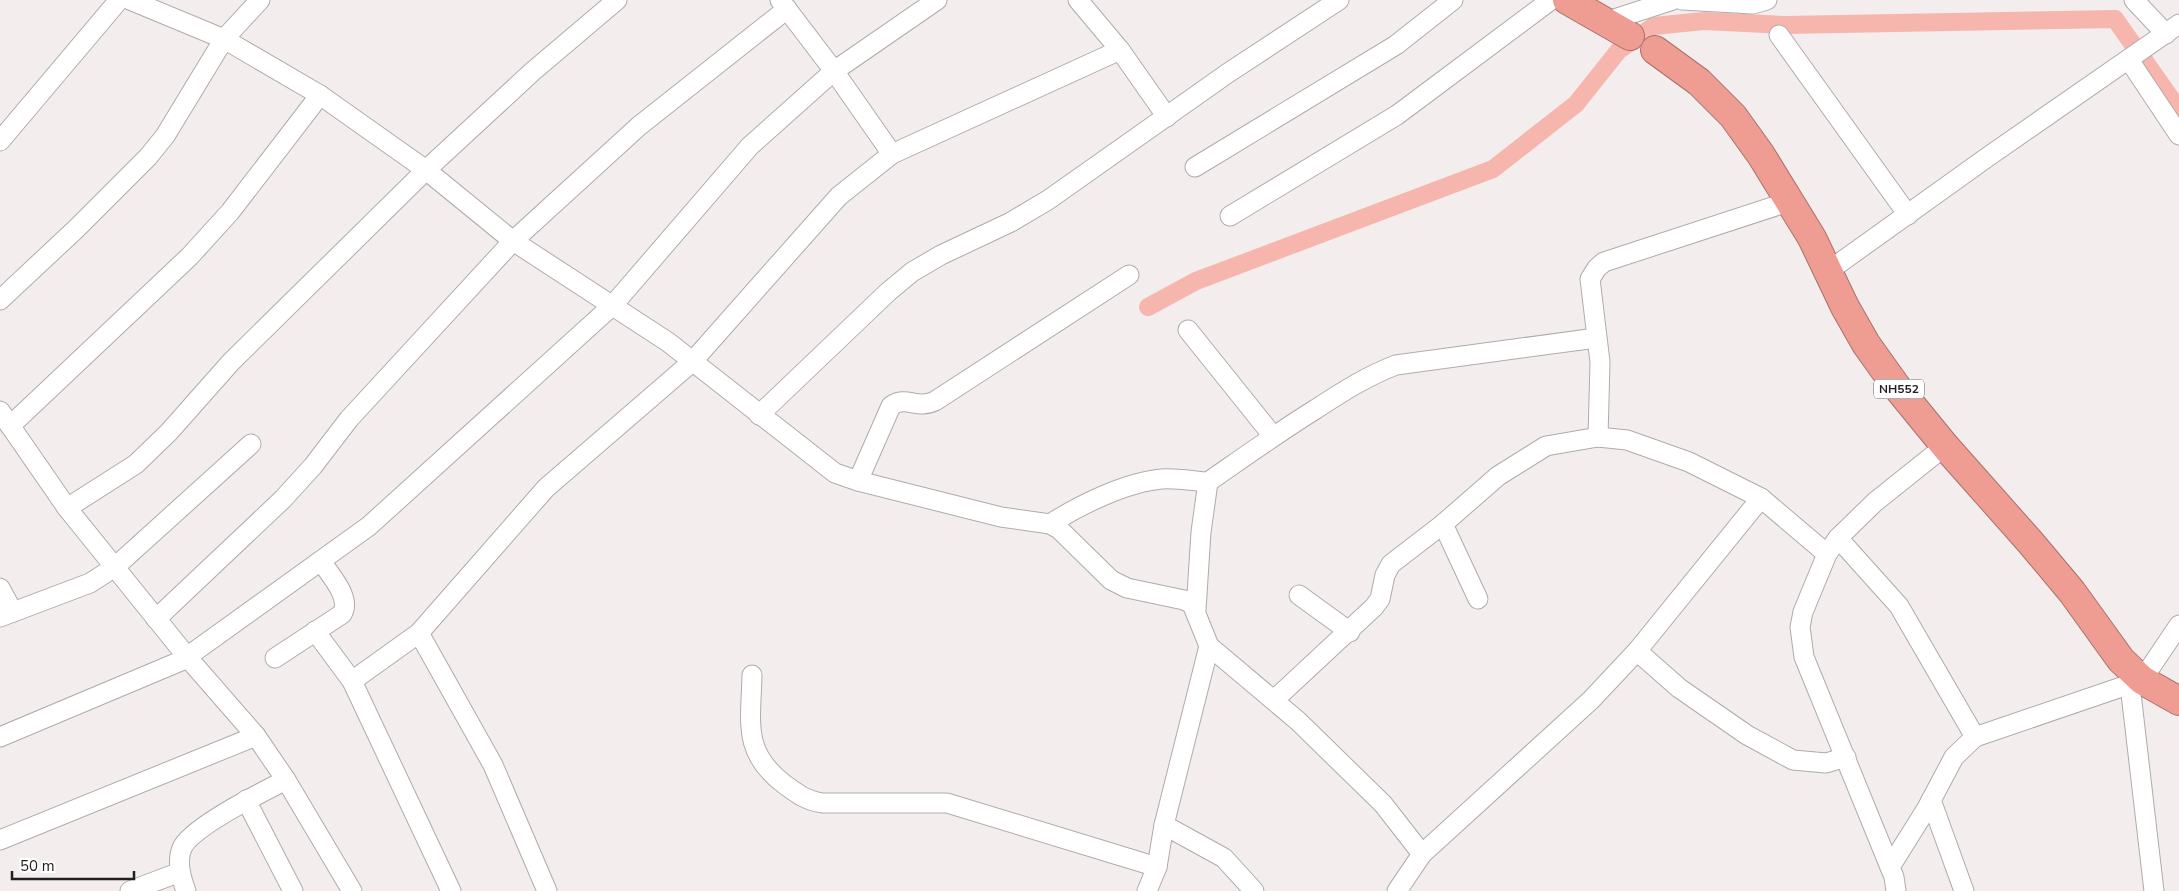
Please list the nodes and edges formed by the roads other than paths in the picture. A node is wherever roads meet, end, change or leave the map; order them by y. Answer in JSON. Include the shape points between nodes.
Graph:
{"nodes":[{"id":1,"x":119,"y":0,"type":"edge"},
{"id":2,"x":130,"y":0,"type":"edge"},
{"id":3,"x":260,"y":0,"type":"edge"},
{"id":4,"x":617,"y":0,"type":"edge"},
{"id":5,"x":937,"y":0,"type":"edge"},
{"id":6,"x":1078,"y":0,"type":"edge"},
{"id":7,"x":1339,"y":0,"type":"edge"},
{"id":8,"x":1453,"y":0,"type":"edge"},
{"id":9,"x":1551,"y":0,"type":"edge"},
{"id":10,"x":1567,"y":0,"type":"edge"},
{"id":11,"x":1673,"y":0,"type":"edge"},
{"id":12,"x":1682,"y":0,"type":"edge"},
{"id":13,"x":1767,"y":0,"type":"edge"},
{"id":14,"x":2134,"y":0,"type":"edge"},
{"id":15,"x":783,"y":4,"type":"edge"},
{"id":16,"x":1605,"y":22,"type":"junction"},
{"id":17,"x":2172,"y":29,"type":"edge"},
{"id":18,"x":1779,"y":35,"type":"dead end"},
{"id":19,"x":1630,"y":36,"type":"dead end"},
{"id":20,"x":224,"y":39,"type":"junction"},
{"id":21,"x":1120,"y":50,"type":"junction"},
{"id":22,"x":1655,"y":50,"type":"dead end"},
{"id":23,"x":2129,"y":60,"type":"junction"},
{"id":24,"x":834,"y":71,"type":"junction"},
{"id":25,"x":320,"y":95,"type":"junction"},
{"id":26,"x":1167,"y":117,"type":"junction"},
{"id":27,"x":2179,"y":135,"type":"edge"},
{"id":28,"x":0,"y":141,"type":"edge"},
{"id":29,"x":892,"y":154,"type":"junction"},
{"id":30,"x":1195,"y":167,"type":"dead end"},
{"id":31,"x":426,"y":170,"type":"junction"},
{"id":32,"x":1791,"y":201,"type":"junction"},
{"id":33,"x":1908,"y":215,"type":"junction"},
{"id":34,"x":1230,"y":216,"type":"dead end"},
{"id":35,"x":513,"y":241,"type":"junction"},
{"id":36,"x":1827,"y":272,"type":"junction"},
{"id":37,"x":1129,"y":275,"type":"dead end"},
{"id":38,"x":0,"y":300,"type":"edge"},
{"id":39,"x":612,"y":305,"type":"junction"},
{"id":40,"x":1188,"y":330,"type":"dead end"},
{"id":41,"x":1596,"y":338,"type":"junction"},
{"id":42,"x":692,"y":362,"type":"junction"},
{"id":43,"x":759,"y":415,"type":"junction"},
{"id":44,"x":5,"y":419,"type":"edge"},
{"id":45,"x":1273,"y":436,"type":"junction"},
{"id":46,"x":1598,"y":436,"type":"junction"},
{"id":47,"x":252,"y":444,"type":"dead end"},
{"id":48,"x":1944,"y":446,"type":"junction"},
{"id":49,"x":858,"y":481,"type":"junction"},
{"id":50,"x":1208,"y":482,"type":"junction"},
{"id":51,"x":1761,"y":498,"type":"junction"},
{"id":52,"x":67,"y":508,"type":"junction"},
{"id":53,"x":1050,"y":524,"type":"junction"},
{"id":54,"x":1443,"y":524,"type":"junction"},
{"id":55,"x":1838,"y":538,"type":"junction"},
{"id":56,"x":1827,"y":554,"type":"junction"},
{"id":57,"x":321,"y":561,"type":"junction"},
{"id":58,"x":115,"y":567,"type":"junction"},
{"id":59,"x":0,"y":588,"type":"edge"},
{"id":60,"x":1299,"y":595,"type":"dead end"},
{"id":61,"x":1478,"y":599,"type":"dead end"},
{"id":62,"x":1196,"y":610,"type":"junction"},
{"id":63,"x":7,"y":615,"type":"edge"},
{"id":64,"x":156,"y":619,"type":"junction"},
{"id":65,"x":2179,"y":624,"type":"edge"},
{"id":66,"x":315,"y":631,"type":"junction"},
{"id":67,"x":1350,"y":632,"type":"junction"},
{"id":68,"x":419,"y":633,"type":"junction"},
{"id":69,"x":1209,"y":646,"type":"junction"},
{"id":70,"x":1637,"y":651,"type":"junction"},
{"id":71,"x":188,"y":658,"type":"junction"},
{"id":72,"x":274,"y":658,"type":"dead end"},
{"id":73,"x":752,"y":675,"type":"dead end"},
{"id":74,"x":352,"y":680,"type":"junction"},
{"id":75,"x":2136,"y":682,"type":"junction"},
{"id":76,"x":1274,"y":700,"type":"junction"},
{"id":77,"x":2179,"y":701,"type":"edge"},
{"id":78,"x":256,"y":736,"type":"junction"},
{"id":79,"x":1975,"y":736,"type":"junction"},
{"id":80,"x":0,"y":737,"type":"edge"},
{"id":81,"x":1846,"y":758,"type":"junction"},
{"id":82,"x":286,"y":780,"type":"junction"},
{"id":83,"x":246,"y":800,"type":"junction"},
{"id":84,"x":1931,"y":800,"type":"junction"},
{"id":85,"x":1164,"y":825,"type":"junction"},
{"id":86,"x":0,"y":840,"type":"edge"},
{"id":87,"x":1422,"y":854,"type":"junction"},
{"id":88,"x":1157,"y":866,"type":"junction"},
{"id":89,"x":1890,"y":867,"type":"junction"},
{"id":90,"x":180,"y":872,"type":"junction"},
{"id":91,"x":130,"y":891,"type":"edge"},
{"id":92,"x":186,"y":891,"type":"edge"},
{"id":93,"x":293,"y":891,"type":"edge"},
{"id":94,"x":352,"y":891,"type":"edge"},
{"id":95,"x":451,"y":891,"type":"edge"},
{"id":96,"x":547,"y":891,"type":"edge"},
{"id":97,"x":1147,"y":891,"type":"edge"},
{"id":98,"x":1254,"y":891,"type":"edge"},
{"id":99,"x":1397,"y":891,"type":"edge"},
{"id":100,"x":1896,"y":891,"type":"edge"},
{"id":101,"x":1964,"y":891,"type":"edge"},
{"id":102,"x":2154,"y":891,"type":"edge"}],
"edges":[{"from":1,"to":28,"type":"street"},
{"from":2,"to":20,"type":"street"},
{"from":3,"to":20,"type":"street"},
{"from":4,"to":31,"type":"street","via":[[532,72]]},
{"from":5,"to":24,"type":"street"},
{"from":6,"to":21,"type":"street"},
{"from":7,"to":26,"type":"street"},
{"from":8,"to":30,"type":"street","via":[[1396,45]]},
{"from":9,"to":34,"type":"street","via":[[1398,115]]},
{"from":10,"to":16,"type":"highway"},
{"from":11,"to":16,"type":"street"},
{"from":12,"to":13,"type":"street","via":[[1753,4]]},
{"from":14,"to":17,"type":"street"},
{"from":15,"to":24,"type":"street"},
{"from":15,"to":35,"type":"street","via":[[639,126]]},
{"from":16,"to":19,"type":"highway"},
{"from":17,"to":23,"type":"street"},
{"from":18,"to":33,"type":"street"},
{"from":20,"to":25,"type":"street"},
{"from":20,"to":38,"type":"street","via":[[165,136],[148,157]]},
{"from":21,"to":26,"type":"street"},
{"from":21,"to":29,"type":"street"},
{"from":22,"to":32,"type":"highway","number":"NH552","via":[[1699,82],[1733,116]]},
{"from":23,"to":27,"type":"street"},
{"from":23,"to":33,"type":"street"},
{"from":24,"to":29,"type":"street"},
{"from":24,"to":39,"type":"street","via":[[750,146]]},
{"from":25,"to":31,"type":"street"},
{"from":25,"to":44,"type":"street","via":[[230,212],[190,256]]},
{"from":26,"to":43,"type":"street","via":[[1048,200],[912,272]]},
{"from":29,"to":42,"type":"street","via":[[839,196]]},
{"from":31,"to":35,"type":"street"},
{"from":31,"to":52,"type":"street","via":[[231,362],[136,464]]},
{"from":32,"to":36,"type":"highway","number":"NH552"},
{"from":32,"to":41,"type":"street","via":[[1604,262],[1590,279]]},
{"from":33,"to":36,"type":"street"},
{"from":35,"to":39,"type":"street"},
{"from":35,"to":64,"type":"street","via":[[349,419],[283,499]]},
{"from":36,"to":48,"type":"highway","number":"NH552","via":[[1866,344]]},
{"from":37,"to":49,"type":"street","via":[[935,401],[921,406],[904,401],[891,406]]},
{"from":39,"to":42,"type":"street"},
{"from":39,"to":57,"type":"street","via":[[370,526]]},
{"from":40,"to":45,"type":"street"},
{"from":41,"to":45,"type":"street","via":[[1396,365],[1377,372]]},
{"from":41,"to":46,"type":"street","via":[[1600,362]]},
{"from":42,"to":43,"type":"street"},
{"from":42,"to":68,"type":"street","via":[[546,488]]},
{"from":43,"to":49,"type":"street","via":[[835,473]]},
{"from":44,"to":52,"type":"street"},
{"from":45,"to":50,"type":"street"},
{"from":46,"to":51,"type":"street","via":[[1627,440],[1689,462]]},
{"from":46,"to":54,"type":"street","via":[[1546,446],[1498,476]]},
{"from":47,"to":58,"type":"street"},
{"from":48,"to":55,"type":"street","via":[[1875,502]]},
{"from":48,"to":75,"type":"highway","number":"NH552","via":[[2072,592]]},
{"from":49,"to":53,"type":"street","via":[[1002,517]]},
{"from":50,"to":53,"type":"street","via":[[1162,479],[1127,486]]},
{"from":50,"to":62,"type":"street"},
{"from":51,"to":56,"type":"street"},
{"from":51,"to":70,"type":"street"},
{"from":52,"to":58,"type":"street"},
{"from":53,"to":62,"type":"street","via":[[1111,580],[1127,588],[1184,600]]},
{"from":54,"to":61,"type":"street"},
{"from":54,"to":67,"type":"street","via":[[1390,564],[1380,599]]},
{"from":55,"to":56,"type":"street"},
{"from":55,"to":79,"type":"street","via":[[1899,606]]},
{"from":56,"to":81,"type":"street","via":[[1800,627],[1804,657]]},
{"from":57,"to":66,"type":"street","via":[[346,601],[346,608]]},
{"from":57,"to":71,"type":"street"},
{"from":58,"to":63,"type":"street","via":[[90,583]]},
{"from":58,"to":64,"type":"street"},
{"from":59,"to":63,"type":"street"},
{"from":60,"to":67,"type":"street"},
{"from":62,"to":69,"type":"street"},
{"from":64,"to":71,"type":"street"},
{"from":65,"to":75,"type":"street"},
{"from":66,"to":72,"type":"street"},
{"from":66,"to":74,"type":"street"},
{"from":67,"to":76,"type":"street"},
{"from":68,"to":74,"type":"street"},
{"from":68,"to":96,"type":"street","via":[[493,765]]},
{"from":69,"to":76,"type":"street"},
{"from":69,"to":85,"type":"street"},
{"from":70,"to":81,"type":"street","via":[[1679,688],[1747,735],[1793,760],[1826,763]]},
{"from":70,"to":87,"type":"street","via":[[1591,700]]},
{"from":71,"to":78,"type":"street"},
{"from":71,"to":80,"type":"street"},
{"from":73,"to":88,"type":"street","via":[[751,736],[759,759],[770,774],[805,800],[822,803],[947,803]]},
{"from":74,"to":95,"type":"street"},
{"from":75,"to":77,"type":"highway","number":"NH552"},
{"from":75,"to":79,"type":"street"},
{"from":75,"to":102,"type":"street"},
{"from":76,"to":87,"type":"street","via":[[1383,804]]},
{"from":78,"to":82,"type":"street"},
{"from":78,"to":86,"type":"street"},
{"from":79,"to":84,"type":"street","via":[[1954,757]]},
{"from":81,"to":89,"type":"street"},
{"from":82,"to":83,"type":"street"},
{"from":82,"to":94,"type":"street"},
{"from":83,"to":90,"type":"street","via":[[192,835],[182,848]]},
{"from":83,"to":93,"type":"street"},
{"from":84,"to":89,"type":"street"},
{"from":84,"to":101,"type":"street"},
{"from":85,"to":88,"type":"street"},
{"from":85,"to":98,"type":"street","via":[[1224,858]]},
{"from":87,"to":99,"type":"street"},
{"from":88,"to":97,"type":"street"},
{"from":89,"to":100,"type":"street"},
{"from":90,"to":91,"type":"street"},
{"from":90,"to":92,"type":"street"}]}
